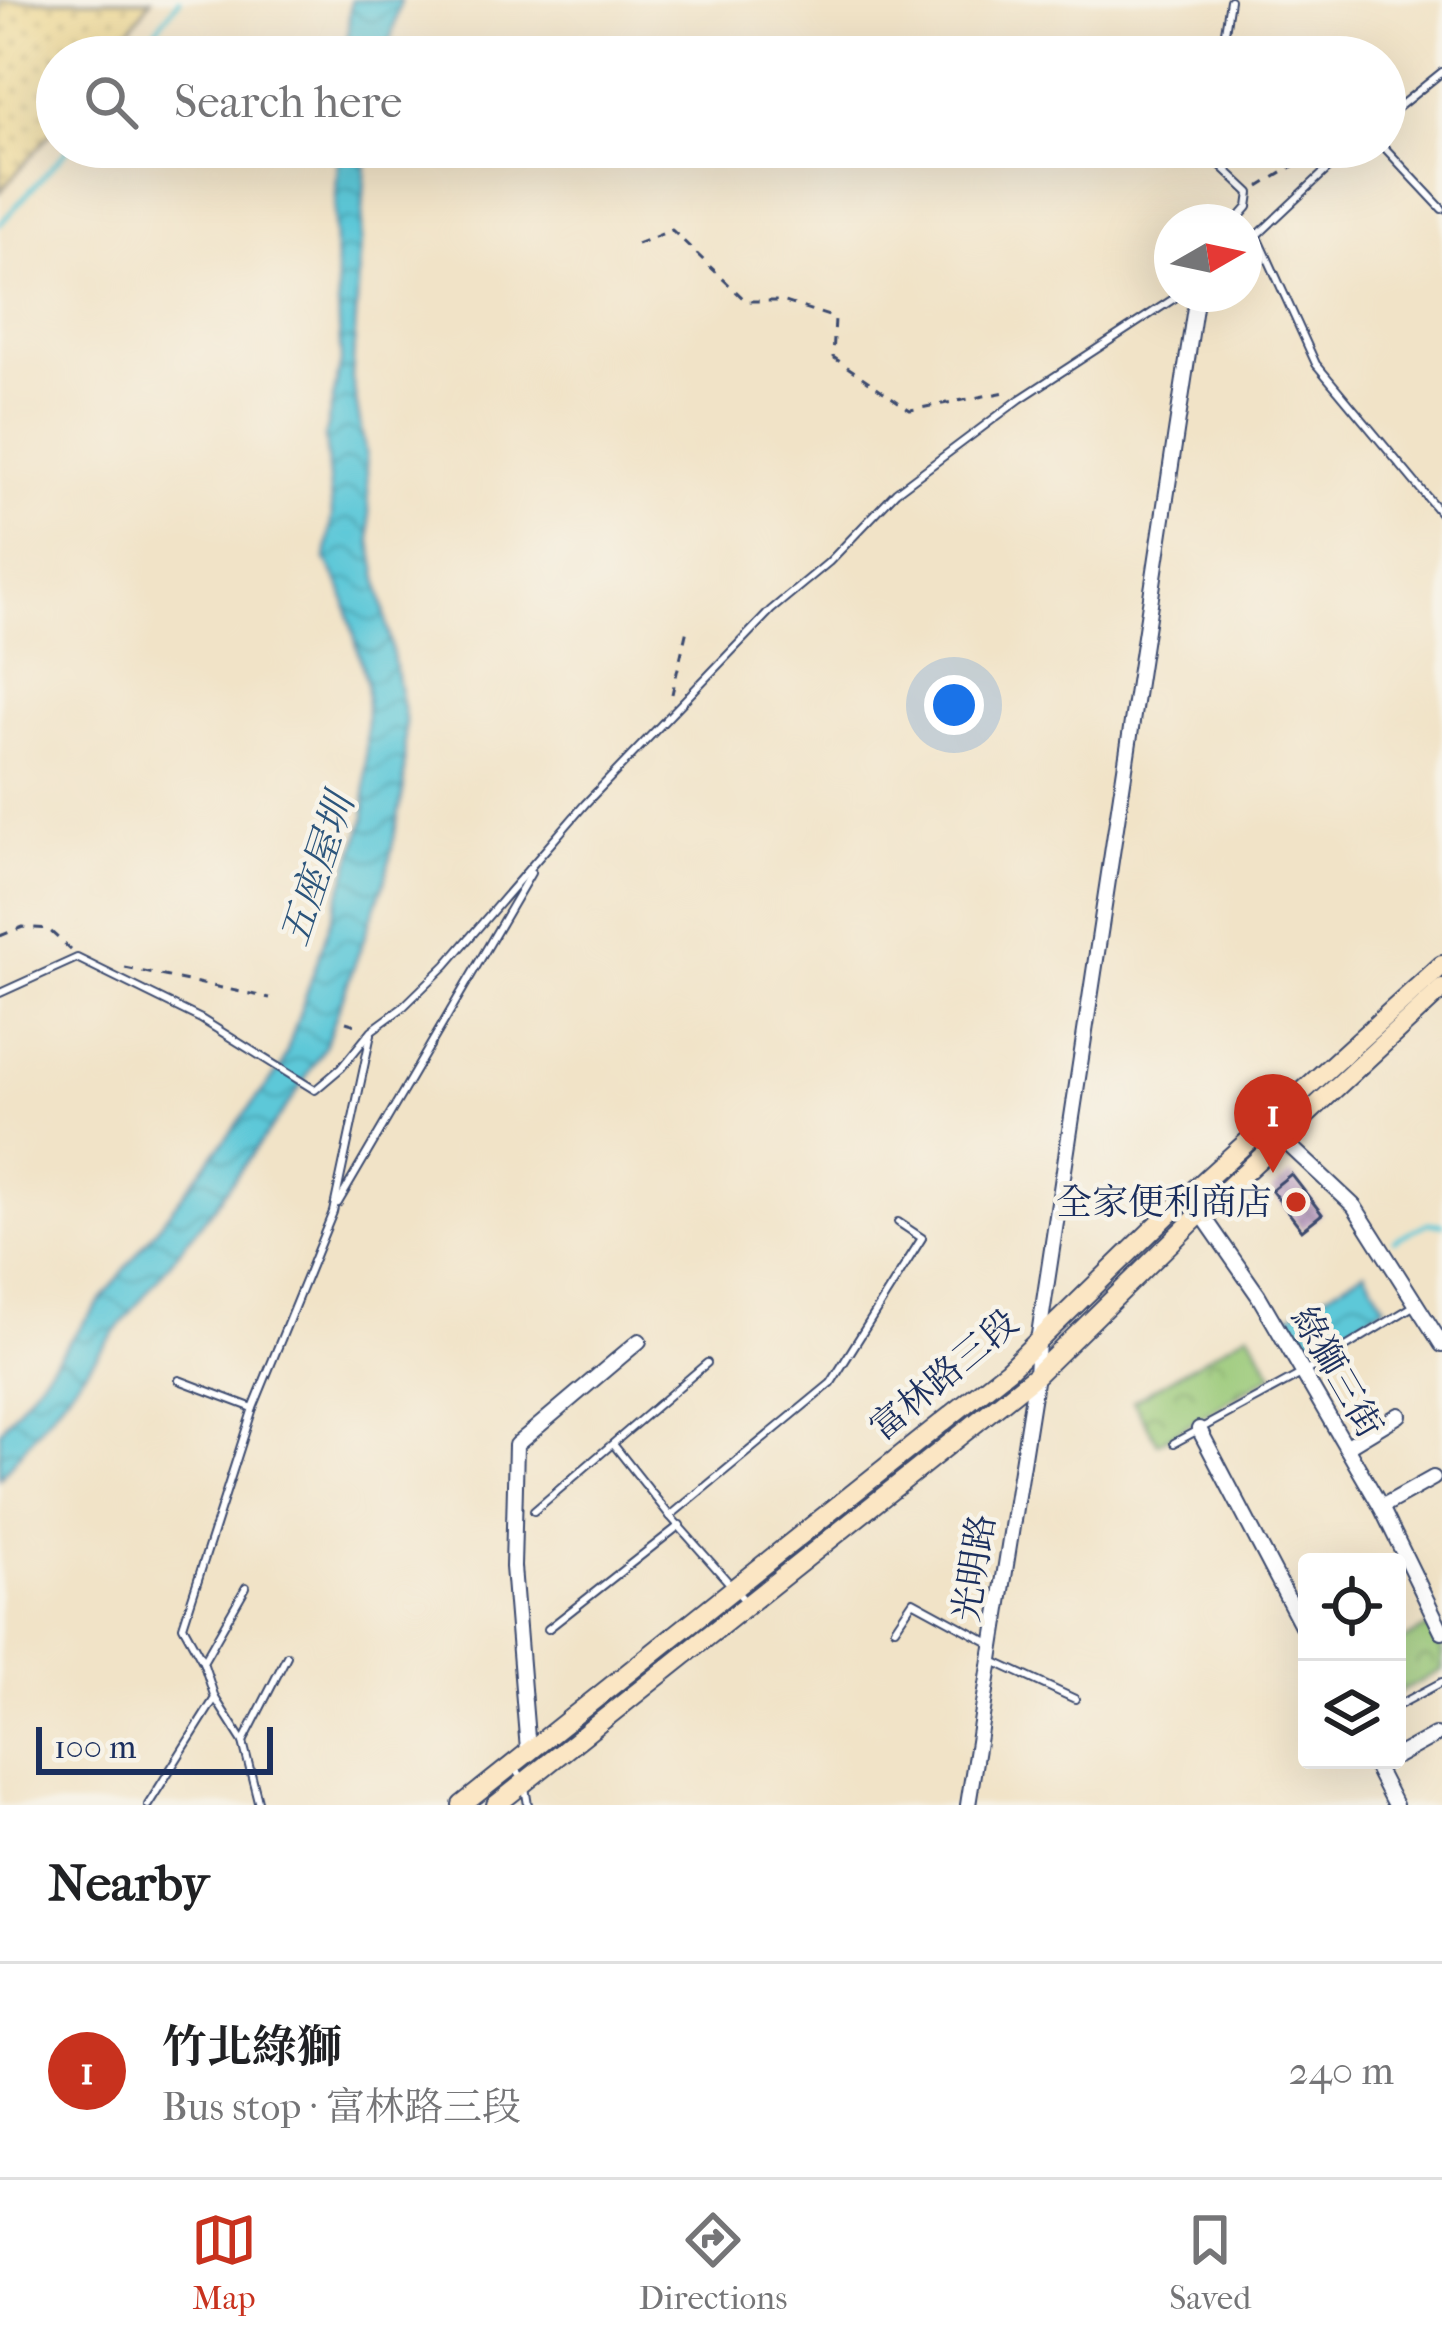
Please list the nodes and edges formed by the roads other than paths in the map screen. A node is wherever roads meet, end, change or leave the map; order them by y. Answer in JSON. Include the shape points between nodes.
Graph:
{"nodes":[{"id":1,"x":1230,"y":0,"type":"edge"},
{"id":2,"x":1224,"y":36,"type":"edge"},
{"id":3,"x":1442,"y":72,"type":"edge"},
{"id":4,"x":1406,"y":101,"type":"edge"},
{"id":5,"x":1223,"y":168,"type":"edge"},
{"id":6,"x":1327,"y":168,"type":"edge"},
{"id":7,"x":1404,"y":168,"type":"edge"},
{"id":8,"x":1248,"y":204,"type":"edge"},
{"id":9,"x":1442,"y":209,"type":"edge"},
{"id":10,"x":1262,"y":233,"type":"edge"},
{"id":11,"x":1262,"y":246,"type":"edge"},
{"id":12,"x":1154,"y":312,"type":"edge"},
{"id":13,"x":1194,"y":312,"type":"edge"},
{"id":14,"x":1442,"y":514,"type":"edge"},
{"id":15,"x":538,"y":860,"type":"junction"},
{"id":16,"x":1442,"y":965,"type":"edge"},
{"id":17,"x":1442,"y":989,"type":"edge"},
{"id":18,"x":0,"y":993,"type":"edge"},
{"id":19,"x":372,"y":1030,"type":"junction"},
{"id":20,"x":1274,"y":1131,"type":"junction"},
{"id":21,"x":333,"y":1212,"type":"junction"},
{"id":22,"x":1201,"y":1213,"type":"junction"},
{"id":23,"x":898,"y":1222,"type":"dead end"},
{"id":24,"x":1418,"y":1304,"type":"junction"},
{"id":25,"x":639,"y":1341,"type":"dead end"},
{"id":26,"x":1038,"y":1341,"type":"junction"},
{"id":27,"x":1442,"y":1346,"type":"edge"},
{"id":28,"x":707,"y":1363,"type":"dead end"},
{"id":29,"x":1303,"y":1373,"type":"junction"},
{"id":30,"x":1036,"y":1375,"type":"junction"},
{"id":31,"x":179,"y":1380,"type":"dead end"},
{"id":32,"x":253,"y":1408,"type":"junction"},
{"id":33,"x":1399,"y":1415,"type":"dead end"},
{"id":34,"x":1199,"y":1429,"type":"junction"},
{"id":35,"x":1174,"y":1443,"type":"dead end"},
{"id":36,"x":613,"y":1444,"type":"junction"},
{"id":37,"x":1346,"y":1447,"type":"junction"},
{"id":38,"x":1433,"y":1478,"type":"dead end"},
{"id":39,"x":1381,"y":1507,"type":"junction"},
{"id":40,"x":533,"y":1511,"type":"dead end"},
{"id":41,"x":670,"y":1516,"type":"junction"},
{"id":42,"x":680,"y":1525,"type":"junction"},
{"id":43,"x":246,"y":1587,"type":"dead end"},
{"id":44,"x":735,"y":1588,"type":"junction"},
{"id":45,"x":748,"y":1605,"type":"junction"},
{"id":46,"x":1298,"y":1618,"type":"edge"},
{"id":47,"x":895,"y":1628,"type":"dead end"},
{"id":48,"x":548,"y":1629,"type":"dead end"},
{"id":49,"x":1442,"y":1630,"type":"edge"},
{"id":50,"x":991,"y":1652,"type":"junction"},
{"id":51,"x":287,"y":1656,"type":"dead end"},
{"id":52,"x":203,"y":1662,"type":"junction"},
{"id":53,"x":1442,"y":1682,"type":"edge"},
{"id":54,"x":215,"y":1698,"type":"junction"},
{"id":55,"x":1075,"y":1699,"type":"dead end"},
{"id":56,"x":1406,"y":1701,"type":"edge"},
{"id":57,"x":1435,"y":1735,"type":"dead end"},
{"id":58,"x":243,"y":1742,"type":"junction"},
{"id":59,"x":529,"y":1750,"type":"junction"},
{"id":60,"x":1406,"y":1750,"type":"edge"},
{"id":61,"x":512,"y":1763,"type":"junction"},
{"id":62,"x":1386,"y":1769,"type":"edge"},
{"id":63,"x":524,"y":1781,"type":"junction"},
{"id":64,"x":148,"y":1805,"type":"edge"},
{"id":65,"x":259,"y":1805,"type":"edge"},
{"id":66,"x":462,"y":1805,"type":"edge"},
{"id":67,"x":496,"y":1805,"type":"edge"},
{"id":68,"x":528,"y":1805,"type":"edge"},
{"id":69,"x":968,"y":1805,"type":"edge"},
{"id":70,"x":1395,"y":1805,"type":"edge"}],
"edges":[{"from":1,"to":2,"type":"lane"},
{"from":3,"to":4,"type":"lane"},
{"from":5,"to":8,"type":"lane","via":[[1250,193]]},
{"from":6,"to":10,"type":"lane"},
{"from":7,"to":9,"type":"lane"},
{"from":11,"to":14,"type":"lane","via":[[1316,364]]},
{"from":12,"to":15,"type":"lane","via":[[896,492],[771,610]]},
{"from":13,"to":26,"type":"street","name":"光明路"},
{"from":15,"to":19,"type":"lane","via":[[446,965]]},
{"from":15,"to":21,"type":"lane"},
{"from":16,"to":20,"type":"main road","name":"富林路三段"},
{"from":17,"to":20,"type":"main road","name":"富林路三段"},
{"from":18,"to":19,"type":"lane","via":[[77,958],[201,1019],[315,1090]]},
{"from":19,"to":21,"type":"lane"},
{"from":20,"to":22,"type":"main road","name":"富林路三段"},
{"from":20,"to":24,"type":"street","via":[[1354,1206]]},
{"from":20,"to":26,"type":"main road","name":"富林路三段"},
{"from":21,"to":32,"type":"lane"},
{"from":22,"to":29,"type":"street","name":"綠獅三街"},
{"from":22,"to":30,"type":"main road","name":"富林路三段"},
{"from":23,"to":41,"type":"lane","via":[[922,1238],[831,1383]]},
{"from":24,"to":27,"type":"street"},
{"from":24,"to":29,"type":"lane"},
{"from":25,"to":59,"type":"street","via":[[516,1445],[513,1568]]},
{"from":26,"to":30,"type":"street","name":"光明路"},
{"from":26,"to":44,"type":"main road","name":"富林路三段"},
{"from":28,"to":36,"type":"lane"},
{"from":29,"to":34,"type":"lane"},
{"from":29,"to":37,"type":"street","name":"綠獅三街"},
{"from":30,"to":45,"type":"main road","name":"富林路三段"},
{"from":30,"to":50,"type":"street","name":"光明路"},
{"from":31,"to":32,"type":"lane"},
{"from":32,"to":52,"type":"lane","via":[[183,1626]]},
{"from":33,"to":37,"type":"street"},
{"from":34,"to":35,"type":"lane"},
{"from":34,"to":46,"type":"street"},
{"from":36,"to":40,"type":"lane"},
{"from":36,"to":41,"type":"lane"},
{"from":37,"to":39,"type":"street","name":"綠獅三街"},
{"from":38,"to":39,"type":"street"},
{"from":39,"to":49,"type":"street","name":"綠獅三街"},
{"from":41,"to":42,"type":"lane"},
{"from":42,"to":44,"type":"lane"},
{"from":42,"to":48,"type":"lane"},
{"from":43,"to":52,"type":"lane"},
{"from":44,"to":45,"type":"lane"},
{"from":44,"to":59,"type":"main road","name":"富林路三段"},
{"from":45,"to":63,"type":"main road","name":"富林路三段"},
{"from":47,"to":50,"type":"lane","via":[[913,1601]]},
{"from":50,"to":55,"type":"lane"},
{"from":50,"to":69,"type":"street","name":"光明路"},
{"from":51,"to":58,"type":"lane"},
{"from":52,"to":54,"type":"lane"},
{"from":53,"to":56,"type":"lane"},
{"from":54,"to":58,"type":"lane"},
{"from":54,"to":64,"type":"lane"},
{"from":57,"to":60,"type":"street"},
{"from":58,"to":65,"type":"lane"},
{"from":59,"to":61,"type":"main road","name":"富林路三段"},
{"from":61,"to":63,"type":"lane"},
{"from":61,"to":66,"type":"main road","name":"富林路三段"},
{"from":62,"to":70,"type":"street"},
{"from":63,"to":67,"type":"main road","name":"富林路三段"},
{"from":63,"to":68,"type":"lane"}]}
